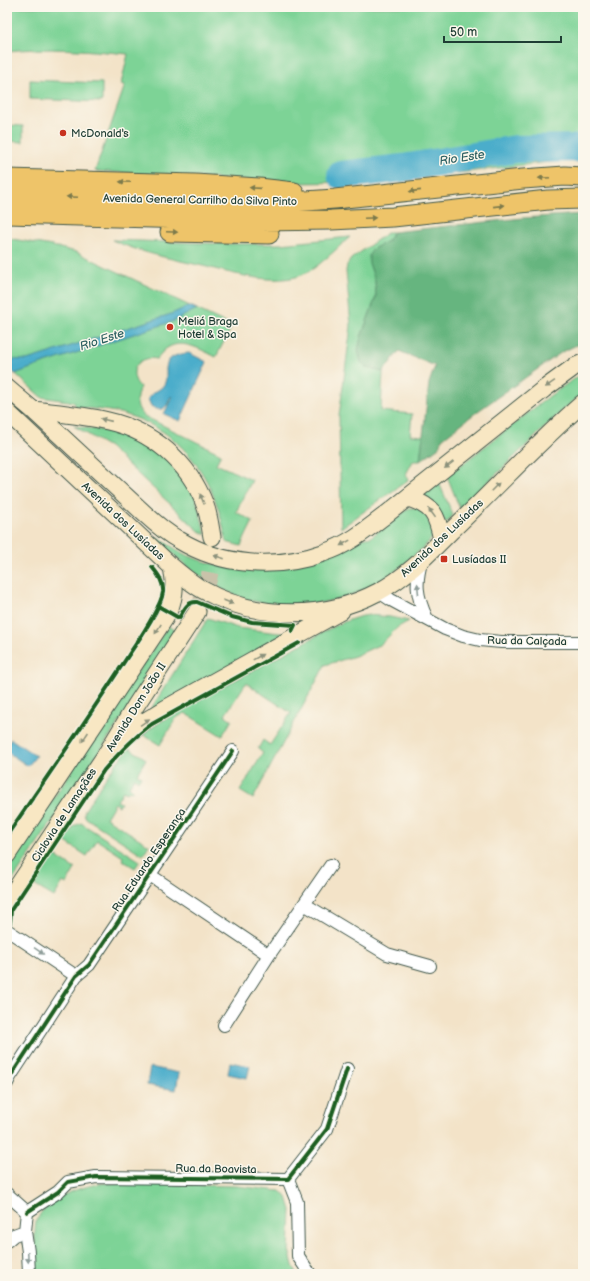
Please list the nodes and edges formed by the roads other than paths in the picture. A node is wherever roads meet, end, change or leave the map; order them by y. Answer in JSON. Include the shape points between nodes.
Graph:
{"nodes":[{"id":1,"x":583,"y":177,"type":"edge"},
{"id":2,"x":7,"y":179,"type":"edge"},
{"id":3,"x":7,"y":196,"type":"edge"},
{"id":4,"x":335,"y":199,"type":"junction"},
{"id":5,"x":583,"y":199,"type":"edge"},
{"id":6,"x":7,"y":214,"type":"edge"},
{"id":7,"x":333,"y":220,"type":"junction"},
{"id":8,"x":7,"y":227,"type":"edge"},
{"id":9,"x":583,"y":363,"type":"edge"},
{"id":10,"x":7,"y":388,"type":"edge"},
{"id":11,"x":583,"y":404,"type":"edge"},
{"id":12,"x":32,"y":410,"type":"junction"},
{"id":13,"x":7,"y":412,"type":"edge"},
{"id":14,"x":408,"y":498,"type":"junction"},
{"id":15,"x":212,"y":537,"type":"tunnel mouth"},
{"id":16,"x":442,"y":540,"type":"junction"},
{"id":17,"x":422,"y":558,"type":"junction"},
{"id":18,"x":172,"y":567,"type":"junction"},
{"id":19,"x":379,"y":592,"type":"junction"},
{"id":20,"x":354,"y":603,"type":"junction"},
{"id":21,"x":197,"y":612,"type":"tunnel mouth"},
{"id":22,"x":427,"y":619,"type":"junction"},
{"id":23,"x":583,"y":642,"type":"edge"},
{"id":24,"x":233,"y":751,"type":"dead end"},
{"id":25,"x":105,"y":756,"type":"junction"},
{"id":26,"x":7,"y":855,"type":"edge"},
{"id":27,"x":331,"y":865,"type":"dead end"},
{"id":28,"x":150,"y":875,"type":"junction"},
{"id":29,"x":7,"y":902,"type":"edge"},
{"id":30,"x":304,"y":904,"type":"junction"},
{"id":31,"x":7,"y":930,"type":"edge"},
{"id":32,"x":268,"y":955,"type":"junction"},
{"id":33,"x":430,"y":966,"type":"dead end"},
{"id":34,"x":76,"y":976,"type":"junction"},
{"id":35,"x":224,"y":1025,"type":"dead end"},
{"id":36,"x":347,"y":1069,"type":"dead end"},
{"id":37,"x":7,"y":1083,"type":"edge"},
{"id":38,"x":288,"y":1179,"type":"junction"},
{"id":39,"x":7,"y":1194,"type":"edge"},
{"id":40,"x":27,"y":1212,"type":"junction"},
{"id":41,"x":25,"y":1231,"type":"junction"},
{"id":42,"x":7,"y":1241,"type":"edge"},
{"id":43,"x":28,"y":1274,"type":"edge"},
{"id":44,"x":310,"y":1274,"type":"edge"}],
"edges":[{"from":1,"to":4,"type":"main road","name":"Avenida General Carrilho da Silva Pinto","one_way":true,"via":[[524,178]]},
{"from":4,"to":2,"type":"main road","one_way":true,"via":[[259,188],[195,184]]},
{"from":4,"to":3,"type":"main road","name":"Avenida General Carrilho da Silva Pinto","one_way":true,"via":[[248,202]]},
{"from":7,"to":5,"type":"main road","name":"Avenida General Carrilho da Silva Pinto","one_way":true,"via":[[393,217],[548,200]]},
{"from":6,"to":7,"type":"main road","name":"Avenida General Carrilho da Silva Pinto","via":[[261,221]]},
{"from":8,"to":7,"type":"main road","one_way":true,"via":[[269,234],[305,231]]},
{"from":9,"to":14,"type":"main road","name":"Avenida dos Lusíadas","one_way":true,"via":[[544,389]]},
{"from":10,"to":12,"type":"main road","name":"Avenida dos Lusíadas"},
{"from":16,"to":11,"type":"main road","name":"Avenida dos Lusíadas","one_way":true},
{"from":14,"to":12,"type":"main road","name":"Avenida dos Lusíadas","one_way":true,"via":[[360,534],[324,553],[299,561],[272,563],[228,560],[196,549],[160,528]]},
{"from":15,"to":12,"type":"main road","one_way":true,"via":[[209,518],[200,493],[184,468],[161,445],[136,431],[107,420]]},
{"from":13,"to":18,"type":"main road","name":"Avenida dos Lusíadas"},
{"from":16,"to":14,"type":"main road","one_way":true,"via":[[433,512],[421,502]]},
{"from":16,"to":17,"type":"main road","name":"Avenida dos Lusíadas"},
{"from":17,"to":19,"type":"main road","name":"Avenida dos Lusíadas","via":[[395,582]]},
{"from":22,"to":17,"type":"street","one_way":true,"via":[[418,596],[417,582]]},
{"from":18,"to":20,"type":"main road","name":"Avenida dos Lusíadas","one_way":true,"via":[[203,590],[242,607],[293,613],[321,611]]},
{"from":18,"to":26,"type":"main road","one_way":true,"via":[[174,593],[168,612]]},
{"from":19,"to":20,"type":"main road","name":"Avenida dos Lusíadas"},
{"from":19,"to":22,"type":"street","name":"Rua da Calçada"},
{"from":25,"to":20,"type":"main road","one_way":true,"via":[[138,727],[165,709]]},
{"from":21,"to":25,"type":"main road","name":"Avenida Dom João II"},
{"from":22,"to":23,"type":"street","name":"Rua da Calçada","via":[[445,629],[480,640]]},
{"from":24,"to":28,"type":"street","name":"Rua Eduardo Esperança"},
{"from":25,"to":29,"type":"main road","name":"Avenida Dom João II"},
{"from":27,"to":30,"type":"street"},
{"from":28,"to":32,"type":"street"},
{"from":28,"to":34,"type":"street","name":"Rua Eduardo Esperança","via":[[89,965]]},
{"from":30,"to":32,"type":"street"},
{"from":30,"to":33,"type":"street","via":[[387,954]]},
{"from":31,"to":34,"type":"street","one_way":true},
{"from":32,"to":35,"type":"street"},
{"from":34,"to":37,"type":"street","name":"Rua Eduardo Esperança"},
{"from":36,"to":38,"type":"street","via":[[327,1130]]},
{"from":38,"to":40,"type":"street","name":"Rua da Boavista","via":[[96,1177],[68,1182],[58,1192]]},
{"from":38,"to":44,"type":"street","via":[[297,1202],[298,1256]]},
{"from":39,"to":40,"type":"street"},
{"from":40,"to":41,"type":"street"},
{"from":41,"to":42,"type":"street"},
{"from":41,"to":43,"type":"street","one_way":true}]}
